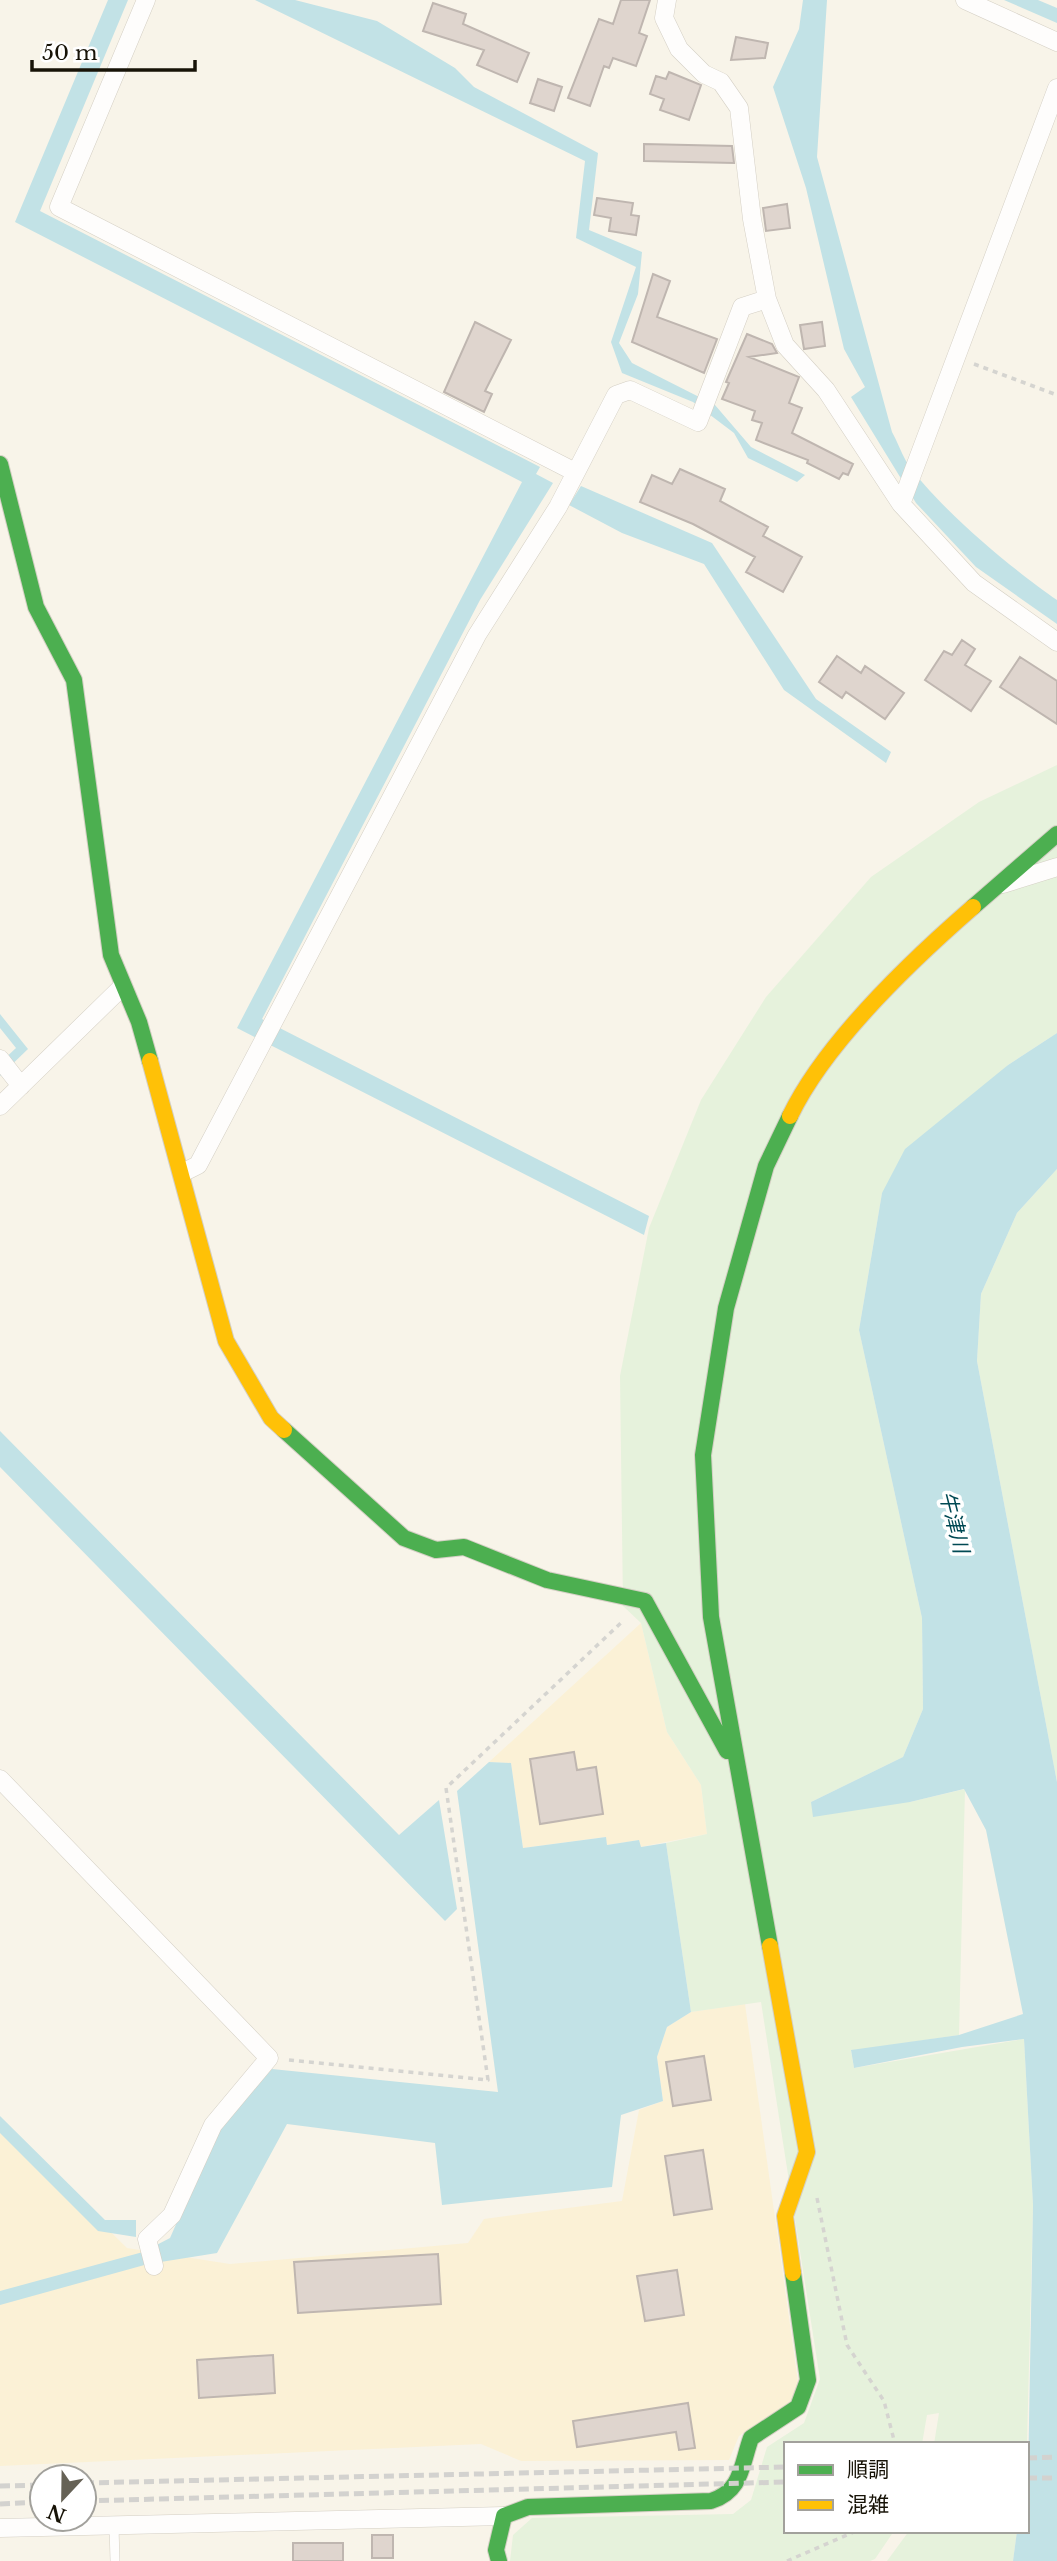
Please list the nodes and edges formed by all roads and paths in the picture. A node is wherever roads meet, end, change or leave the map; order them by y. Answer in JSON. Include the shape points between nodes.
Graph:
{"nodes":[{"id":1,"x":146,"y":0,"type":"edge"},
{"id":2,"x":667,"y":0,"type":"edge"},
{"id":3,"x":965,"y":0,"type":"edge"},
{"id":4,"x":1057,"y":43,"type":"edge"},
{"id":5,"x":1057,"y":88,"type":"edge"},
{"id":6,"x":767,"y":299,"type":"junction"},
{"id":7,"x":956,"y":357,"type":"junction"},
{"id":8,"x":1057,"y":395,"type":"edge"},
{"id":9,"x":0,"y":464,"type":"edge"},
{"id":10,"x":575,"y":472,"type":"junction"},
{"id":11,"x":901,"y":504,"type":"junction"},
{"id":12,"x":1057,"y":642,"type":"edge"},
{"id":13,"x":1057,"y":834,"type":"edge"},
{"id":14,"x":1057,"y":867,"type":"edge"},
{"id":15,"x":1003,"y":884,"type":"junction"},
{"id":16,"x":122,"y":987,"type":"junction"},
{"id":17,"x":11,"y":1072,"type":"edge"},
{"id":18,"x":0,"y":1106,"type":"edge"},
{"id":19,"x":182,"y":1173,"type":"junction"},
{"id":20,"x":645,"y":1601,"type":"junction"},
{"id":21,"x":736,"y":1766,"type":"junction"},
{"id":22,"x":0,"y":1779,"type":"edge"},
{"id":23,"x":269,"y":2058,"type":"junction"},
{"id":24,"x":815,"y":2190,"type":"dead end"},
{"id":25,"x":154,"y":2266,"type":"dead end"},
{"id":26,"x":894,"y":2442,"type":"edge"},
{"id":27,"x":503,"y":2516,"type":"junction"},
{"id":28,"x":114,"y":2526,"type":"junction"},
{"id":29,"x":0,"y":2528,"type":"edge"},
{"id":30,"x":851,"y":2533,"type":"edge"},
{"id":31,"x":115,"y":2561,"type":"edge"},
{"id":32,"x":499,"y":2561,"type":"edge"},
{"id":33,"x":788,"y":2561,"type":"edge"}],
"edges":[{"from":1,"to":10,"type":"street","via":[[59,207]]},
{"from":2,"to":6,"type":"street","via":[[664,18],[679,49],[704,74],[721,82],[739,108]]},
{"from":3,"to":4,"type":"street"},
{"from":5,"to":7,"type":"street"},
{"from":6,"to":10,"type":"street","via":[[742,307],[698,422],[630,390],[616,395]]},
{"from":6,"to":11,"type":"street","via":[[785,345],[826,390]]},
{"from":7,"to":8,"type":"path"},
{"from":7,"to":11,"type":"street"},
{"from":9,"to":16,"type":"street","via":[[36,607],[74,680],[111,955]]},
{"from":10,"to":19,"type":"street","via":[[477,635],[198,1165]]},
{"from":11,"to":12,"type":"street","via":[[974,583]]},
{"from":13,"to":15,"type":"street"},
{"from":14,"to":15,"type":"street"},
{"from":15,"to":21,"type":"street","via":[[919,954],[828,1056],[797,1101],[766,1166],[726,1308],[703,1455],[711,1617]]},
{"from":16,"to":17,"type":"street"},
{"from":16,"to":19,"type":"street","via":[[139,1022]]},
{"from":17,"to":18,"type":"street"},
{"from":19,"to":20,"type":"street","via":[[226,1341],[271,1419],[404,1538],[436,1550],[464,1547],[547,1580]]},
{"from":20,"to":21,"type":"street"},
{"from":20,"to":23,"type":"path","via":[[446,1788],[488,2080]]},
{"from":21,"to":27,"type":"street","via":[[807,2152],[785,2216],[808,2380],[799,2407],[751,2438],[740,2482],[727,2497],[528,2507]]},
{"from":22,"to":23,"type":"street"},
{"from":23,"to":25,"type":"street","via":[[213,2125],[172,2215],[147,2239]]},
{"from":24,"to":26,"type":"path","via":[[848,2345],[884,2401]]},
{"from":27,"to":28,"type":"street"},
{"from":27,"to":32,"type":"street","via":[[496,2550]]},
{"from":28,"to":29,"type":"street"},
{"from":28,"to":31,"type":"lane"},
{"from":30,"to":33,"type":"path"}]}
